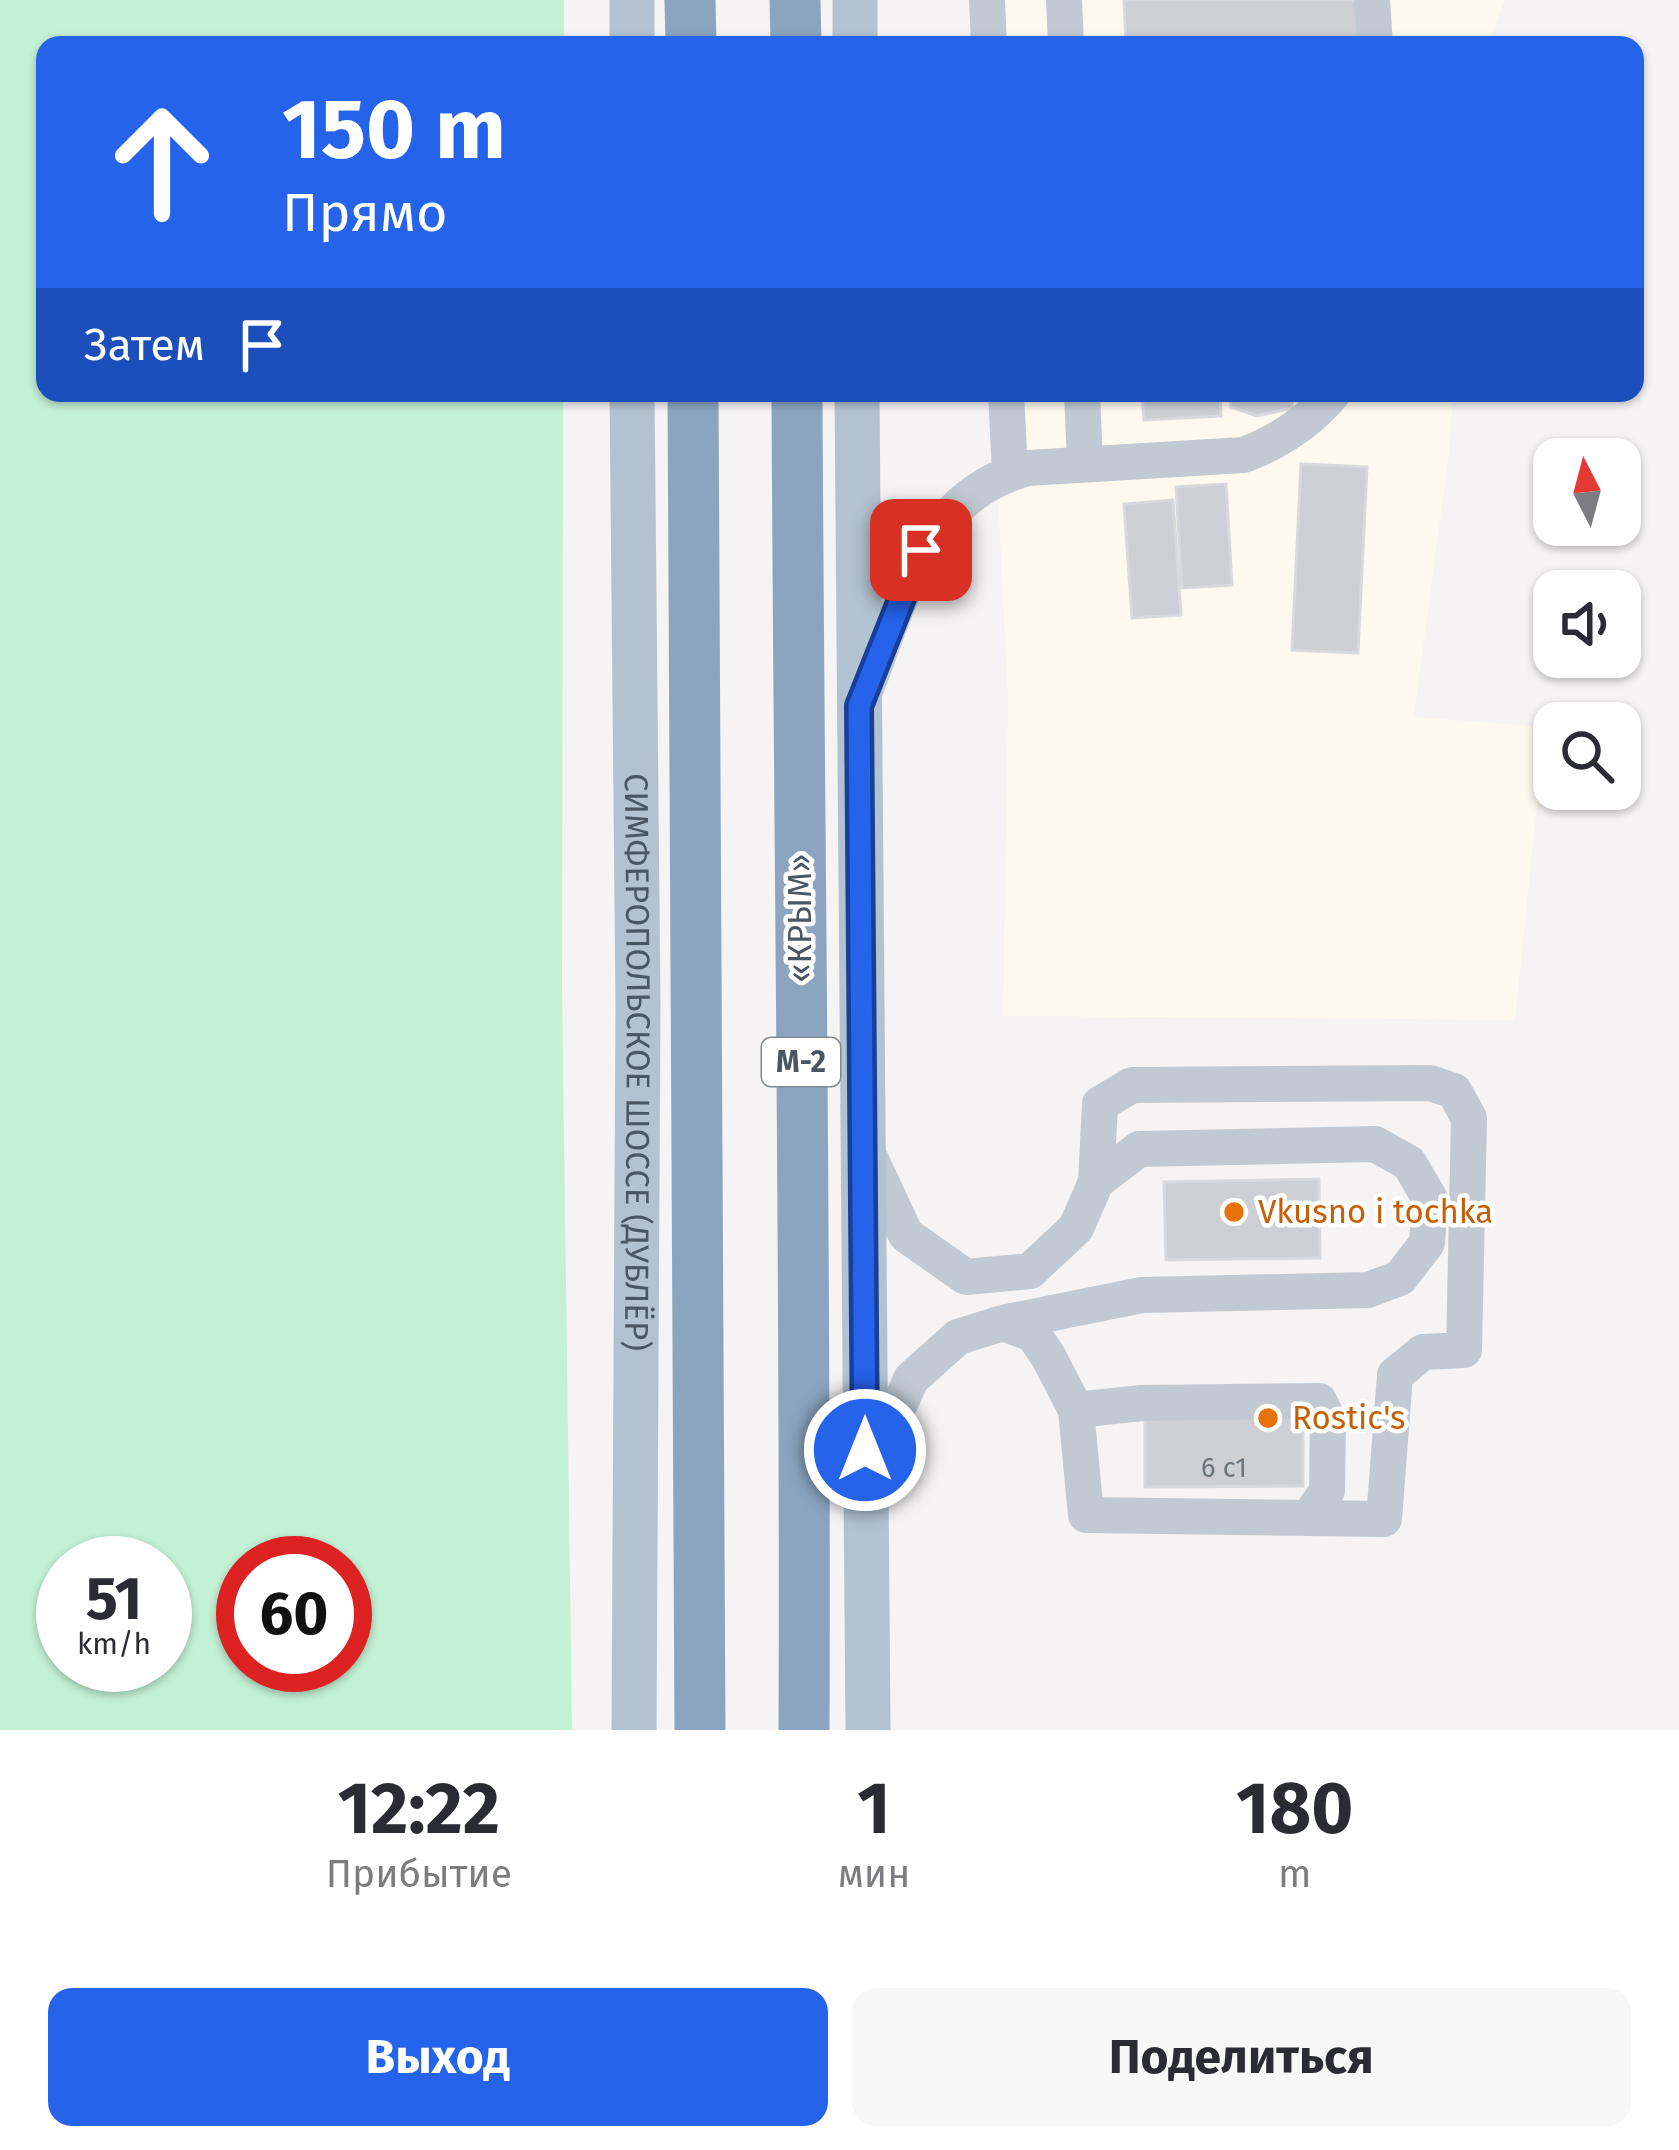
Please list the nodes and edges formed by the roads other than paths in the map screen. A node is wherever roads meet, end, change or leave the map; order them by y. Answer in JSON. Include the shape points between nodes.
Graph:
{"nodes":[{"id":1,"x":619,"y":0,"type":"edge"},
{"id":2,"x":632,"y":0,"type":"edge"},
{"id":3,"x":690,"y":0,"type":"edge"},
{"id":4,"x":795,"y":0,"type":"edge"},
{"id":5,"x":855,"y":0,"type":"edge"},
{"id":6,"x":876,"y":0,"type":"edge"},
{"id":7,"x":987,"y":0,"type":"edge"},
{"id":8,"x":1064,"y":0,"type":"edge"},
{"id":9,"x":1372,"y":0,"type":"edge"},
{"id":10,"x":627,"y":36,"type":"edge"},
{"id":11,"x":630,"y":36,"type":"edge"},
{"id":12,"x":691,"y":36,"type":"edge"},
{"id":13,"x":796,"y":36,"type":"edge"},
{"id":14,"x":855,"y":36,"type":"edge"},
{"id":15,"x":869,"y":36,"type":"edge"},
{"id":16,"x":989,"y":36,"type":"edge"},
{"id":17,"x":1066,"y":36,"type":"edge"},
{"id":18,"x":1374,"y":36,"type":"edge"},
{"id":19,"x":632,"y":402,"type":"edge"},
{"id":20,"x":693,"y":402,"type":"edge"},
{"id":21,"x":797,"y":402,"type":"edge"},
{"id":22,"x":857,"y":402,"type":"edge"},
{"id":23,"x":1006,"y":402,"type":"edge"},
{"id":24,"x":1082,"y":402,"type":"edge"},
{"id":25,"x":1327,"y":402,"type":"edge"},
{"id":26,"x":1085,"y":464,"type":"junction"},
{"id":27,"x":1010,"y":472,"type":"junction"},
{"id":28,"x":859,"y":706,"type":"junction"},
{"id":29,"x":862,"y":1141,"type":"junction"},
{"id":30,"x":1096,"y":1182,"type":"junction"},
{"id":31,"x":1003,"y":1323,"type":"junction"},
{"id":32,"x":1076,"y":1410,"type":"junction"},
{"id":33,"x":864,"y":1484,"type":"junction"},
{"id":34,"x":1308,"y":1518,"type":"junction"},
{"id":35,"x":634,"y":1730,"type":"edge"},
{"id":36,"x":700,"y":1730,"type":"edge"},
{"id":37,"x":804,"y":1730,"type":"edge"},
{"id":38,"x":868,"y":1730,"type":"edge"}],
"edges":[{"from":1,"to":10,"type":"lane"},
{"from":2,"to":11,"type":"main road"},
{"from":3,"to":12,"type":"highway"},
{"from":4,"to":13,"type":"highway"},
{"from":5,"to":14,"type":"main road"},
{"from":6,"to":15,"type":"lane"},
{"from":7,"to":16,"type":"lane"},
{"from":8,"to":17,"type":"lane"},
{"from":9,"to":18,"type":"lane"},
{"from":19,"to":35,"type":"main road","name":"СИМФЕРОПОЛЬСКОЕ ШОССЕ (ДУБЛЁР)"},
{"from":20,"to":36,"type":"highway"},
{"from":21,"to":37,"type":"highway","name":"«КРЫМ»","number":"М-2"},
{"from":22,"to":28,"type":"main road"},
{"from":23,"to":27,"type":"lane"},
{"from":24,"to":26,"type":"lane"},
{"from":25,"to":26,"type":"lane","via":[[1294,430],[1244,454]]},
{"from":26,"to":27,"type":"lane"},
{"from":27,"to":28,"type":"lane","via":[[952,510],[921,550]]},
{"from":28,"to":29,"type":"main road"},
{"from":29,"to":30,"type":"lane","via":[[905,1235],[966,1277],[1030,1270],[1076,1228]]},
{"from":29,"to":33,"type":"main road"},
{"from":30,"to":31,"type":"lane","via":[[1139,1150],[1375,1144],[1409,1163],[1430,1199],[1427,1244],[1400,1278],[1368,1290],[1142,1295]]},
{"from":30,"to":34,"type":"lane","via":[[1100,1104],[1132,1085],[1430,1083],[1454,1091],[1469,1118],[1464,1350],[1423,1352],[1395,1375],[1384,1520]]},
{"from":31,"to":32,"type":"lane","via":[[1033,1334]]},
{"from":31,"to":33,"type":"lane","via":[[958,1337],[911,1379]]},
{"from":32,"to":34,"type":"lane","via":[[1086,1515]]},
{"from":32,"to":34,"type":"lane","via":[[1319,1401],[1328,1420],[1327,1491]]},
{"from":33,"to":38,"type":"main road"}]}
